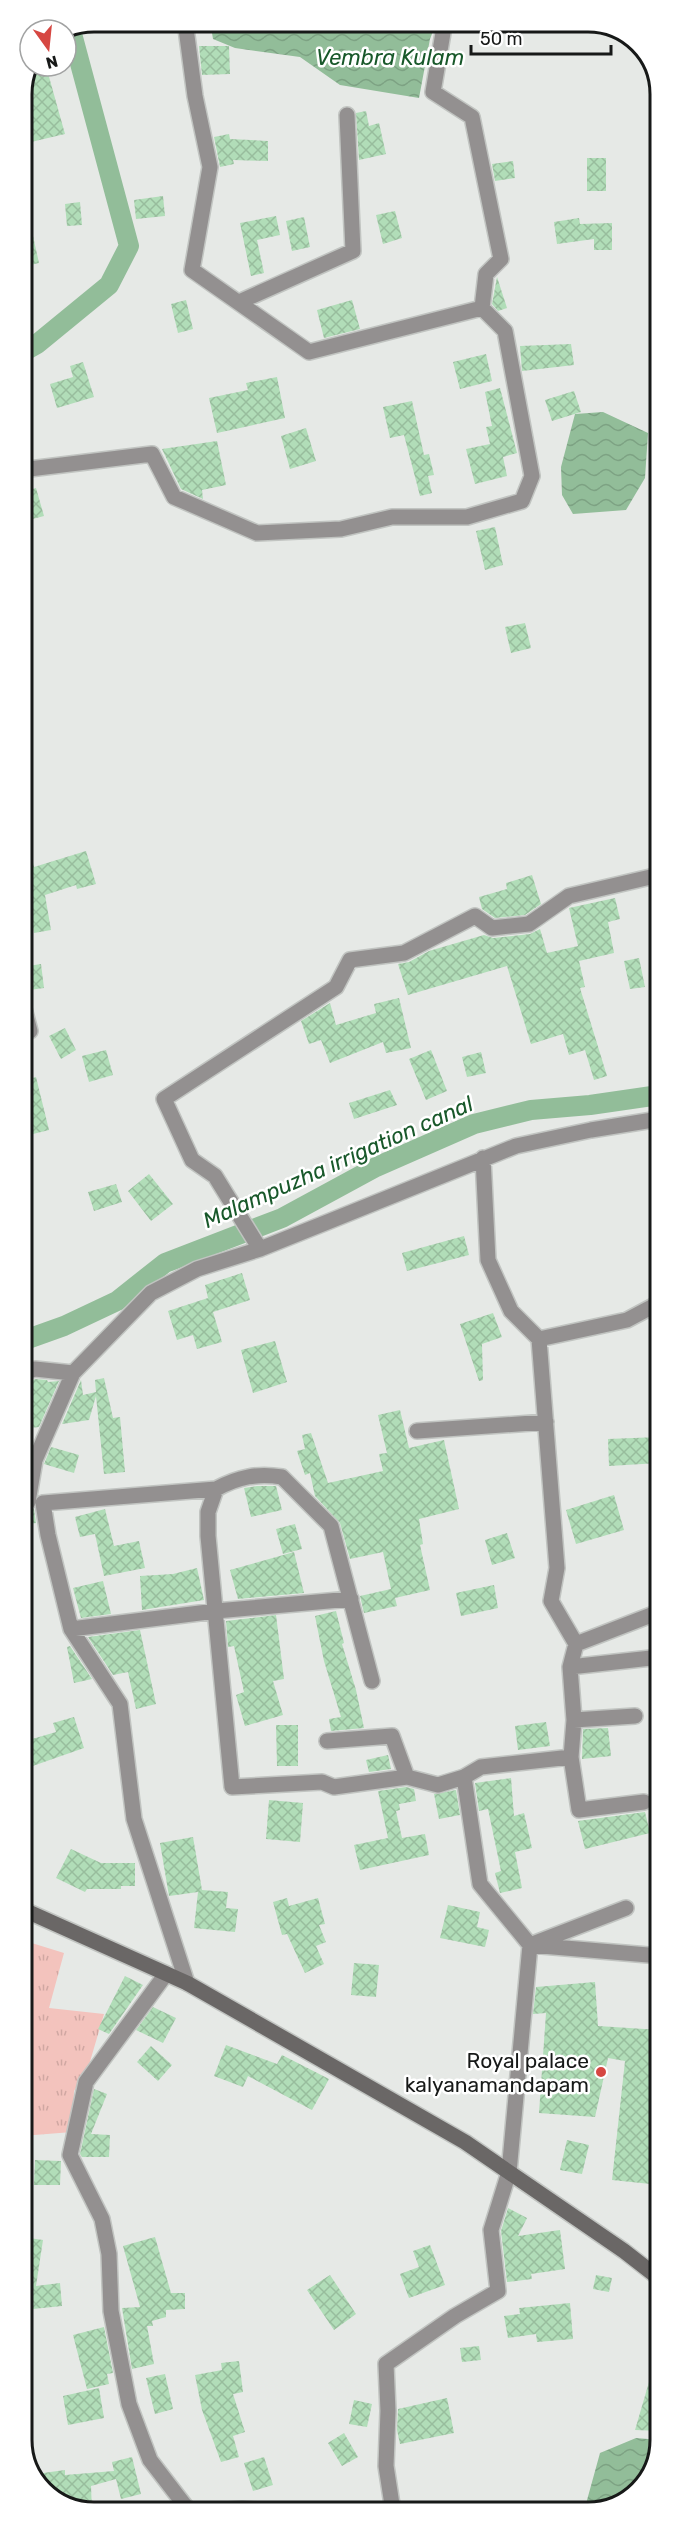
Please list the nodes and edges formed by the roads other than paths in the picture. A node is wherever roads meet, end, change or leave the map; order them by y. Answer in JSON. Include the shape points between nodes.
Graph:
{"nodes":[{"id":1,"x":186,"y":32,"type":"edge"},
{"id":2,"x":443,"y":32,"type":"edge"},
{"id":3,"x":347,"y":115,"type":"dead end"},
{"id":4,"x":239,"y":302,"type":"junction"},
{"id":5,"x":482,"y":308,"type":"junction"},
{"id":6,"x":32,"y":469,"type":"edge"},
{"id":7,"x":650,"y":877,"type":"edge"},
{"id":8,"x":650,"y":1120,"type":"edge"},
{"id":9,"x":483,"y":1158,"type":"junction"},
{"id":10,"x":260,"y":1249,"type":"junction"},
{"id":11,"x":650,"y":1308,"type":"edge"},
{"id":12,"x":538,"y":1339,"type":"junction"},
{"id":13,"x":32,"y":1371,"type":"edge"},
{"id":14,"x":73,"y":1373,"type":"junction"},
{"id":15,"x":546,"y":1422,"type":"junction"},
{"id":16,"x":417,"y":1431,"type":"dead end"},
{"id":17,"x":216,"y":1489,"type":"junction"},
{"id":18,"x":32,"y":1492,"type":"edge"},
{"id":19,"x":32,"y":1502,"type":"edge"},
{"id":20,"x":32,"y":1504,"type":"edge"},
{"id":21,"x":351,"y":1599,"type":"junction"},
{"id":22,"x":216,"y":1611,"type":"junction"},
{"id":23,"x":650,"y":1616,"type":"edge"},
{"id":24,"x":71,"y":1629,"type":"junction"},
{"id":25,"x":576,"y":1644,"type":"junction"},
{"id":26,"x":650,"y":1658,"type":"edge"},
{"id":27,"x":570,"y":1667,"type":"junction"},
{"id":28,"x":372,"y":1681,"type":"dead end"},
{"id":29,"x":634,"y":1716,"type":"dead end"},
{"id":30,"x":574,"y":1720,"type":"junction"},
{"id":31,"x":327,"y":1741,"type":"dead end"},
{"id":32,"x":571,"y":1757,"type":"junction"},
{"id":33,"x":464,"y":1777,"type":"junction"},
{"id":34,"x":407,"y":1778,"type":"junction"},
{"id":35,"x":644,"y":1802,"type":"dead end"},
{"id":36,"x":626,"y":1908,"type":"dead end"},
{"id":37,"x":32,"y":1914,"type":"edge"},
{"id":38,"x":530,"y":1945,"type":"junction"},
{"id":39,"x":650,"y":1955,"type":"edge"},
{"id":40,"x":166,"y":1974,"type":"junction"},
{"id":41,"x":187,"y":1983,"type":"junction"},
{"id":42,"x":509,"y":2172,"type":"junction"},
{"id":43,"x":650,"y":2271,"type":"edge"},
{"id":44,"x":182,"y":2501,"type":"edge"},
{"id":45,"x":392,"y":2502,"type":"edge"}],
"edges":[{"from":1,"to":4,"type":"street","via":[[210,167],[192,270]]},
{"from":2,"to":5,"type":"street","via":[[433,92],[472,117],[501,259],[486,274]]},
{"from":3,"to":4,"type":"street","via":[[353,251]]},
{"from":4,"to":5,"type":"street","via":[[309,352]]},
{"from":5,"to":6,"type":"street","via":[[505,331],[532,476],[522,501],[467,517],[392,517],[341,529],[257,533],[174,497],[152,454]]},
{"from":7,"to":10,"type":"street","via":[[569,896],[529,924],[492,928],[475,916],[404,953],[350,960],[336,987],[164,1099],[192,1160],[215,1176]]},
{"from":8,"to":9,"type":"street","via":[[516,1146]]},
{"from":9,"to":10,"type":"street"},
{"from":9,"to":12,"type":"street","via":[[488,1260],[511,1311]]},
{"from":10,"to":14,"type":"street","via":[[196,1269],[151,1293]]},
{"from":11,"to":12,"type":"street","via":[[627,1320]]},
{"from":12,"to":15,"type":"street"},
{"from":13,"to":14,"type":"street"},
{"from":14,"to":18,"type":"street","via":[[35,1460]]},
{"from":15,"to":16,"type":"street"},
{"from":15,"to":25,"type":"street","via":[[556,1569],[550,1601]]},
{"from":17,"to":19,"type":"street"},
{"from":17,"to":21,"type":"street","via":[[234,1479],[254,1475],[282,1477],[332,1526]]},
{"from":17,"to":22,"type":"street","via":[[208,1512]]},
{"from":20,"to":24,"type":"street","via":[[48,1535]]},
{"from":21,"to":22,"type":"street"},
{"from":21,"to":28,"type":"street"},
{"from":22,"to":24,"type":"street"},
{"from":22,"to":34,"type":"street","via":[[232,1787],[322,1782],[334,1787]]},
{"from":23,"to":25,"type":"street"},
{"from":24,"to":41,"type":"street","via":[[120,1704],[134,1819]]},
{"from":25,"to":27,"type":"street"},
{"from":26,"to":27,"type":"street"},
{"from":27,"to":30,"type":"street"},
{"from":29,"to":30,"type":"street"},
{"from":30,"to":32,"type":"street"},
{"from":31,"to":34,"type":"street","via":[[392,1736]]},
{"from":32,"to":33,"type":"street","via":[[481,1767]]},
{"from":32,"to":35,"type":"street","via":[[579,1810]]},
{"from":33,"to":34,"type":"street","via":[[438,1785]]},
{"from":33,"to":38,"type":"street","via":[[480,1884]]},
{"from":36,"to":38,"type":"street"},
{"from":37,"to":40,"type":"main road"},
{"from":38,"to":39,"type":"street"},
{"from":38,"to":42,"type":"street"},
{"from":40,"to":41,"type":"main road"},
{"from":40,"to":44,"type":"street","via":[[86,2082],[70,2155],[102,2219],[109,2254],[111,2311],[129,2404],[150,2460]]},
{"from":41,"to":42,"type":"main road","via":[[465,2142]]},
{"from":42,"to":43,"type":"main road"},
{"from":42,"to":45,"type":"street","via":[[491,2230],[498,2291],[386,2364],[386,2466]]}]}
